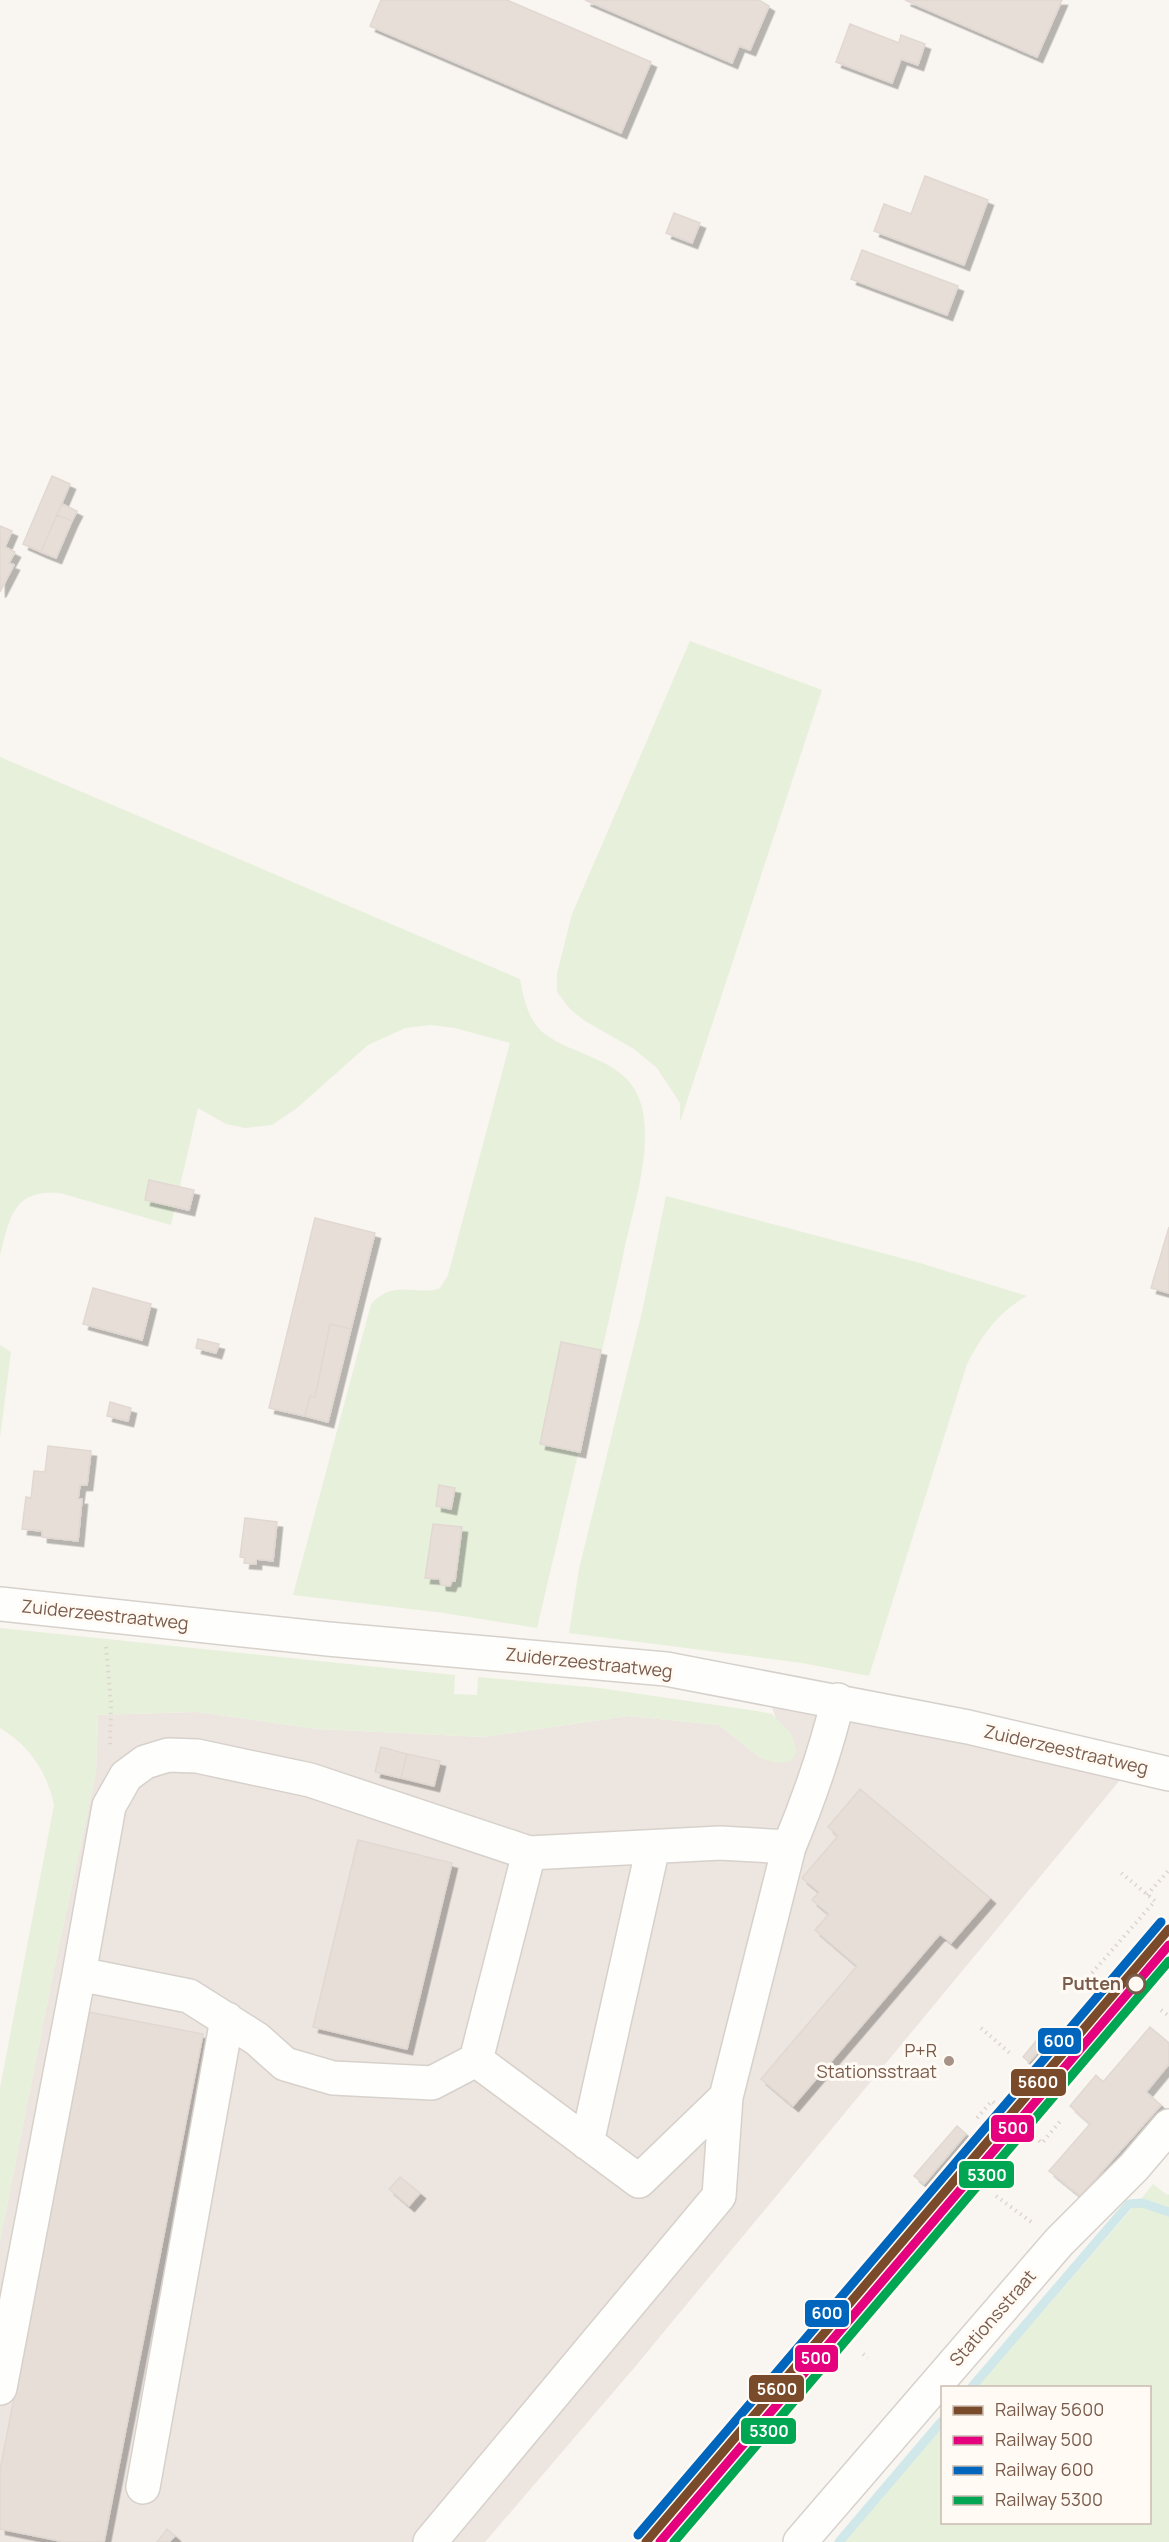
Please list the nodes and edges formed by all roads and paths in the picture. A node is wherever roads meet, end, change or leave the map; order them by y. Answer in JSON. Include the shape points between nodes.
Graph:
{"nodes":[{"id":1,"x":0,"y":1604,"type":"edge"},
{"id":2,"x":104,"y":1616,"type":"junction"},
{"id":3,"x":838,"y":1700,"type":"junction"},
{"id":4,"x":110,"y":1749,"type":"dead end"},
{"id":5,"x":1169,"y":1774,"type":"edge"},
{"id":6,"x":652,"y":1847,"type":"junction"},
{"id":7,"x":789,"y":1847,"type":"junction"},
{"id":8,"x":530,"y":1852,"type":"junction"},
{"id":9,"x":1169,"y":1870,"type":"edge"},
{"id":10,"x":1119,"y":1871,"type":"dead end"},
{"id":11,"x":1147,"y":1895,"type":"junction"},
{"id":12,"x":1092,"y":1973,"type":"dead end"},
{"id":13,"x":79,"y":1974,"type":"junction"},
{"id":14,"x":1161,"y":2010,"type":"dead end"},
{"id":15,"x":1168,"y":2014,"type":"edge"},
{"id":16,"x":227,"y":2019,"type":"junction"},
{"id":17,"x":981,"y":2028,"type":"dead end"},
{"id":18,"x":1012,"y":2055,"type":"dead end"},
{"id":19,"x":477,"y":2060,"type":"junction"},
{"id":20,"x":726,"y":2097,"type":"junction"},
{"id":21,"x":977,"y":2118,"type":"dead end"},
{"id":22,"x":1062,"y":2119,"type":"dead end"},
{"id":23,"x":1169,"y":2127,"type":"edge"},
{"id":24,"x":587,"y":2143,"type":"junction"},
{"id":25,"x":996,"y":2196,"type":"dead end"},
{"id":26,"x":1059,"y":2242,"type":"junction"},
{"id":27,"x":0,"y":2388,"type":"edge"},
{"id":28,"x":142,"y":2487,"type":"dead end"},
{"id":29,"x":430,"y":2542,"type":"edge"},
{"id":30,"x":800,"y":2542,"type":"edge"}],
"edges":[{"from":1,"to":2,"type":"street","name":"Zuiderzeestraatweg"},
{"from":2,"to":3,"type":"street","name":"Zuiderzeestraatweg","via":[[666,1669]]},
{"from":2,"to":4,"type":"path","via":[[111,1703]]},
{"from":3,"to":5,"type":"street","name":"Zuiderzeestraatweg"},
{"from":3,"to":7,"type":"street","via":[[807,1805]]},
{"from":6,"to":7,"type":"street","via":[[720,1843]]},
{"from":6,"to":8,"type":"street"},
{"from":6,"to":24,"type":"street"},
{"from":7,"to":20,"type":"street"},
{"from":8,"to":13,"type":"street","via":[[310,1780],[197,1756],[168,1755],[144,1762],[126,1776],[109,1806]]},
{"from":8,"to":19,"type":"street"},
{"from":9,"to":11,"type":"path"},
{"from":10,"to":11,"type":"path"},
{"from":11,"to":12,"type":"path","via":[[1155,1901]]},
{"from":13,"to":16,"type":"street","via":[[189,1996]]},
{"from":13,"to":27,"type":"street"},
{"from":14,"to":15,"type":"path"},
{"from":16,"to":19,"type":"street","via":[[285,2064],[333,2078],[432,2083]]},
{"from":16,"to":28,"type":"street"},
{"from":17,"to":18,"type":"path"},
{"from":19,"to":24,"type":"street"},
{"from":20,"to":24,"type":"street","via":[[639,2181]]},
{"from":20,"to":29,"type":"street","via":[[719,2196]]},
{"from":21,"to":22,"type":"path","via":[[992,2101],[1042,2143]]},
{"from":23,"to":26,"type":"street","name":"Stationsstraat"},
{"from":25,"to":26,"type":"path"},
{"from":26,"to":30,"type":"street","name":"Stationsstraat"}]}
